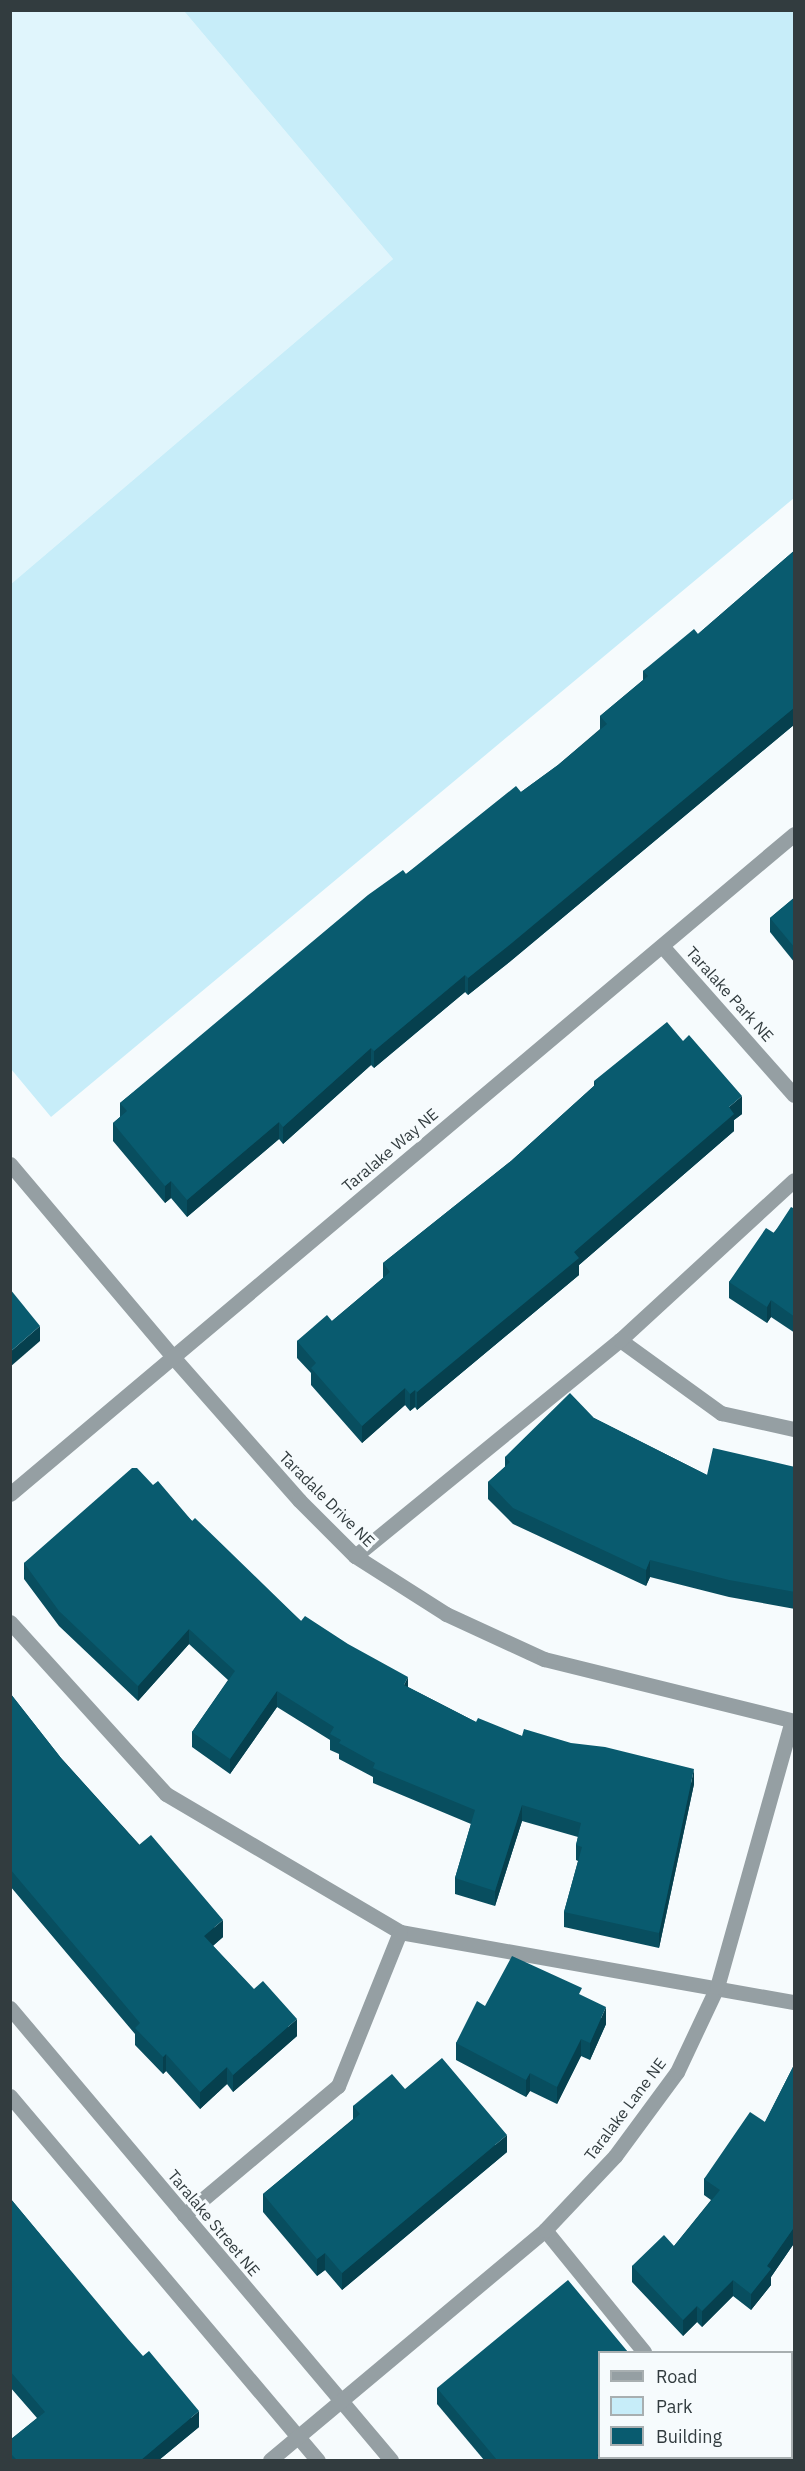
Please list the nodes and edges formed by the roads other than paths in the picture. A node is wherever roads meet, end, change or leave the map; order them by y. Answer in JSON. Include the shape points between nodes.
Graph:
{"nodes":[{"id":1,"x":795,"y":834,"type":"edge"},
{"id":2,"x":662,"y":946,"type":"junction"},
{"id":3,"x":795,"y":1095,"type":"edge"},
{"id":4,"x":10,"y":1164,"type":"edge"},
{"id":5,"x":795,"y":1180,"type":"edge"},
{"id":6,"x":620,"y":1340,"type":"junction"},
{"id":7,"x":173,"y":1357,"type":"junction"},
{"id":8,"x":795,"y":1429,"type":"edge"},
{"id":9,"x":10,"y":1494,"type":"edge"},
{"id":10,"x":355,"y":1556,"type":"junction"},
{"id":11,"x":10,"y":1622,"type":"edge"},
{"id":12,"x":793,"y":1721,"type":"edge"},
{"id":13,"x":400,"y":1932,"type":"junction"},
{"id":14,"x":717,"y":1987,"type":"junction"},
{"id":15,"x":795,"y":2002,"type":"edge"},
{"id":16,"x":10,"y":2008,"type":"edge"},
{"id":17,"x":10,"y":2096,"type":"edge"},
{"id":18,"x":184,"y":2216,"type":"junction"},
{"id":19,"x":545,"y":2230,"type":"junction"},
{"id":20,"x":643,"y":2351,"type":"edge"},
{"id":21,"x":340,"y":2402,"type":"junction"},
{"id":22,"x":298,"y":2437,"type":"junction"},
{"id":23,"x":270,"y":2460,"type":"edge"},
{"id":24,"x":318,"y":2460,"type":"edge"},
{"id":25,"x":391,"y":2460,"type":"edge"}],
"edges":[{"from":1,"to":2,"type":"street","name":"Taralake Way NE"},
{"from":2,"to":3,"type":"street","name":"Taralake Park NE"},
{"from":2,"to":7,"type":"street","name":"Taralake Way NE"},
{"from":4,"to":7,"type":"street","name":"Taradale Drive NE"},
{"from":5,"to":6,"type":"street"},
{"from":6,"to":8,"type":"street","via":[[721,1413]]},
{"from":6,"to":10,"type":"street"},
{"from":7,"to":9,"type":"street","name":"Taralake Way NE"},
{"from":7,"to":10,"type":"street","name":"Taradale Drive NE","via":[[299,1500]]},
{"from":10,"to":12,"type":"street","name":"Taradale Drive NE","via":[[446,1614],[544,1659]]},
{"from":11,"to":13,"type":"street","via":[[166,1794]]},
{"from":12,"to":14,"type":"street","name":"Taralake Lane NE"},
{"from":13,"to":14,"type":"street"},
{"from":13,"to":18,"type":"street","via":[[338,2086]]},
{"from":14,"to":15,"type":"street"},
{"from":14,"to":19,"type":"street","name":"Taralake Lane NE","via":[[677,2072],[615,2156]]},
{"from":16,"to":18,"type":"street","name":"Taralake Street NE"},
{"from":17,"to":22,"type":"street"},
{"from":18,"to":21,"type":"street","name":"Taralake Street NE"},
{"from":19,"to":20,"type":"street"},
{"from":19,"to":21,"type":"street","name":"Taralake Lane NE"},
{"from":21,"to":22,"type":"street","name":"Taralake Lane NE"},
{"from":21,"to":25,"type":"street","name":"Taralake Street NE"},
{"from":22,"to":23,"type":"street","name":"Taralake Lane NE"},
{"from":22,"to":24,"type":"street"}]}
